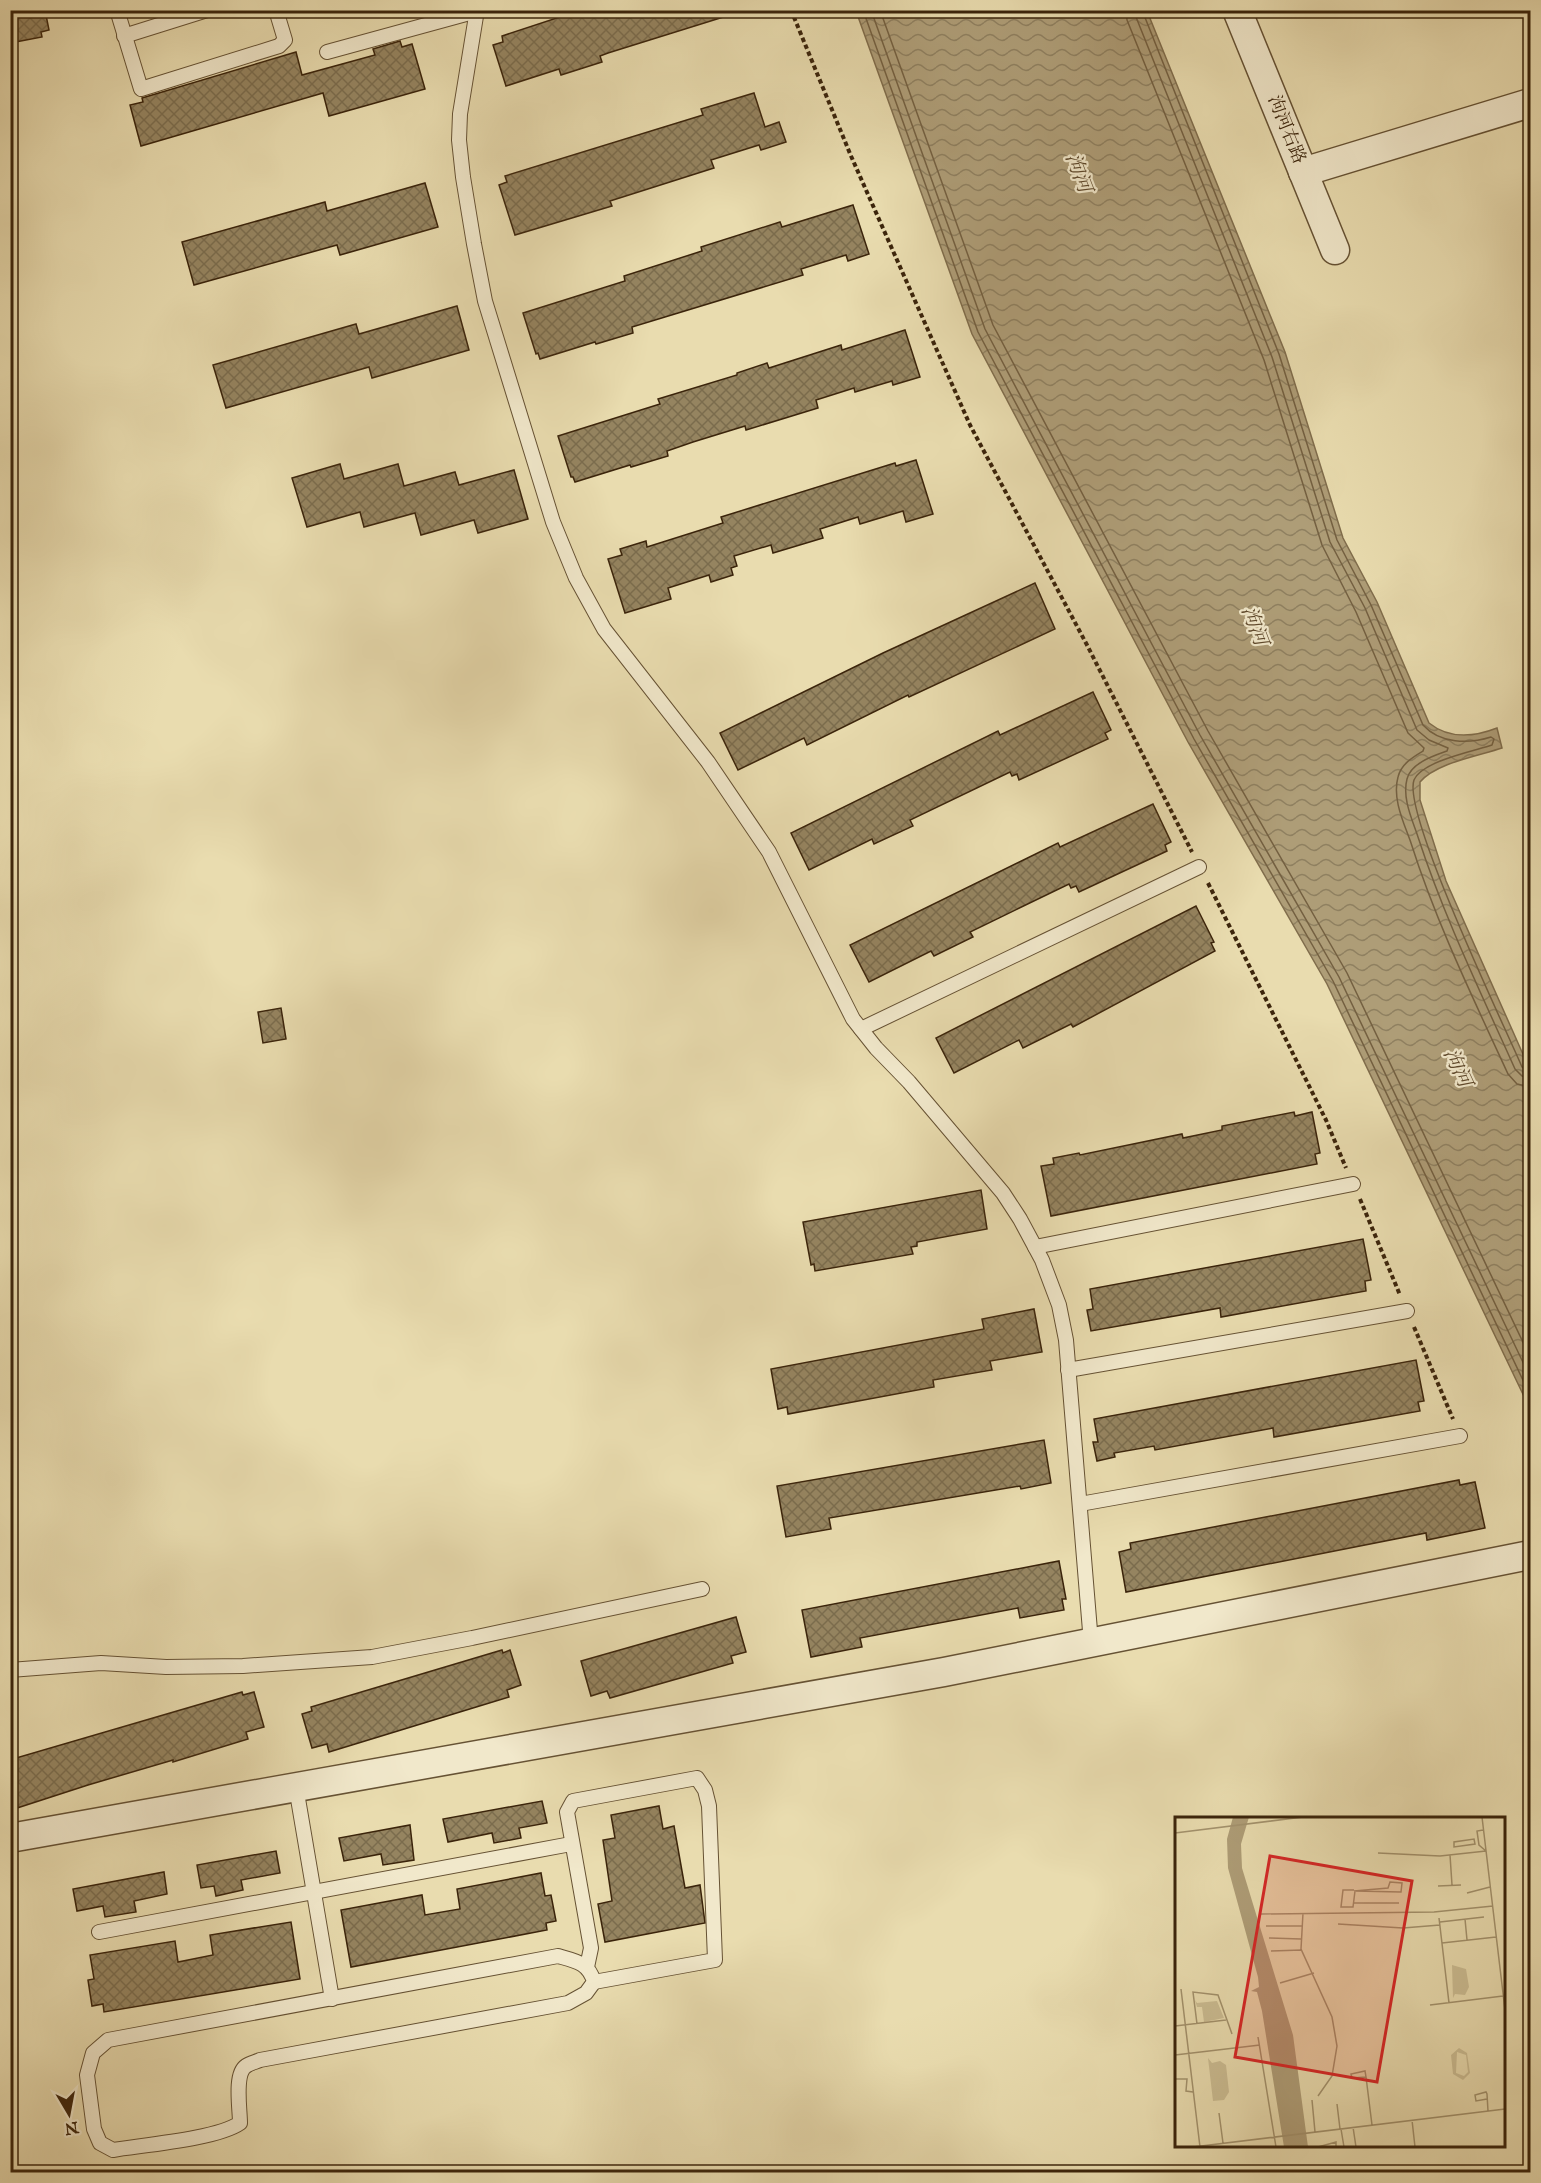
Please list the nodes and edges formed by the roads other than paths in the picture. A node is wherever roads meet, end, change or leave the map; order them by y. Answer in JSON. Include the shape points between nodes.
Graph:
{"nodes":[{"id":1,"x":117,"y":10,"type":"edge"},
{"id":2,"x":207,"y":10,"type":"edge"},
{"id":3,"x":276,"y":10,"type":"edge"},
{"id":4,"x":1237,"y":10,"type":"edge"},
{"id":5,"x":477,"y":11,"type":"edge"},
{"id":6,"x":124,"y":36,"type":"junction"},
{"id":7,"x":327,"y":51,"type":"dead end"},
{"id":8,"x":1530,"y":103,"type":"edge"},
{"id":9,"x":1303,"y":172,"type":"junction"},
{"id":10,"x":1335,"y":250,"type":"dead end"},
{"id":11,"x":1199,"y":867,"type":"road end"},
{"id":12,"x":861,"y":1029,"type":"junction"},
{"id":13,"x":1353,"y":1184,"type":"road end"},
{"id":14,"x":1035,"y":1247,"type":"junction"},
{"id":15,"x":1407,"y":1311,"type":"road end"},
{"id":16,"x":1068,"y":1370,"type":"junction"},
{"id":17,"x":1460,"y":1436,"type":"road end"},
{"id":18,"x":1080,"y":1504,"type":"junction"},
{"id":19,"x":1530,"y":1555,"type":"edge"},
{"id":20,"x":702,"y":1589,"type":"dead end"},
{"id":21,"x":1091,"y":1643,"type":"junction"},
{"id":22,"x":10,"y":1670,"type":"edge"},
{"id":23,"x":296,"y":1786,"type":"junction"},
{"id":24,"x":10,"y":1838,"type":"edge"},
{"id":25,"x":571,"y":1844,"type":"junction"},
{"id":26,"x":314,"y":1892,"type":"junction"},
{"id":27,"x":99,"y":1932,"type":"dead end"},
{"id":28,"x":587,"y":1967,"type":"junction"},
{"id":29,"x":594,"y":1982,"type":"junction"},
{"id":30,"x":332,"y":1999,"type":"junction"}],
"edges":[{"from":1,"to":6,"type":"lane"},
{"from":2,"to":6,"type":"lane"},
{"from":3,"to":6,"type":"lane","via":[[285,40],[279,46],[141,89]]},
{"from":4,"to":9,"type":"street","name":"泃河右路"},
{"from":5,"to":7,"type":"lane"},
{"from":5,"to":12,"type":"lane","via":[[460,114],[463,177],[485,301],[553,522],[576,578],[604,630],[708,762],[769,852]]},
{"from":8,"to":9,"type":"street"},
{"from":9,"to":10,"type":"street","name":"泃河右路"},
{"from":11,"to":12,"type":"lane"},
{"from":12,"to":14,"type":"lane","via":[[1003,1193]]},
{"from":13,"to":14,"type":"lane"},
{"from":14,"to":16,"type":"lane","via":[[1059,1305]]},
{"from":15,"to":16,"type":"lane"},
{"from":16,"to":18,"type":"lane"},
{"from":17,"to":18,"type":"lane"},
{"from":18,"to":21,"type":"lane"},
{"from":19,"to":21,"type":"street"},
{"from":20,"to":22,"type":"lane","via":[[372,1657],[243,1666],[101,1663]]},
{"from":21,"to":23,"type":"street"},
{"from":23,"to":24,"type":"street"},
{"from":23,"to":26,"type":"lane"},
{"from":25,"to":26,"type":"lane"},
{"from":25,"to":28,"type":"lane","via":[[591,1948]]},
{"from":25,"to":29,"type":"lane","via":[[567,1812],[573,1801],[697,1778],[705,1790],[709,1806],[715,1960]]},
{"from":26,"to":27,"type":"lane"},
{"from":26,"to":30,"type":"lane"},
{"from":28,"to":29,"type":"lane"},
{"from":28,"to":30,"type":"lane","via":[[558,1956]]},
{"from":29,"to":30,"type":"lane","via":[[586,1993],[568,2003],[260,2060],[241,2072],[240,2123],[234,2127],[113,2150],[100,2143],[94,2129],[87,2075],[93,2053],[108,2040]]}]}
